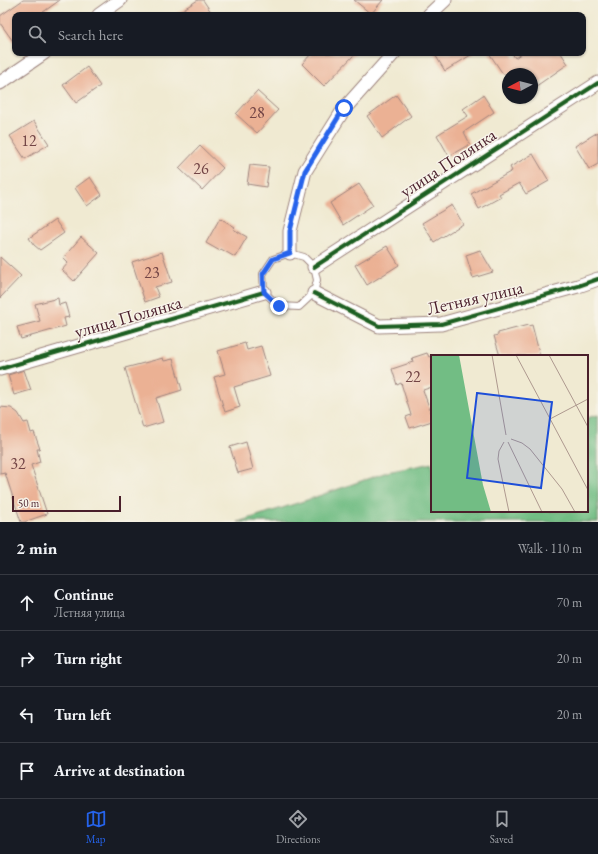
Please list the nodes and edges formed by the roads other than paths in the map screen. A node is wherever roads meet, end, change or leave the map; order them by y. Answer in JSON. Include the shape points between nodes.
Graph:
{"nodes":[{"id":1,"x":445,"y":0,"type":"edge"},
{"id":2,"x":117,"y":1,"type":"edge"},
{"id":3,"x":103,"y":12,"type":"edge"},
{"id":4,"x":432,"y":12,"type":"edge"},
{"id":5,"x":40,"y":56,"type":"edge"},
{"id":6,"x":391,"y":56,"type":"edge"},
{"id":7,"x":0,"y":83,"type":"edge"},
{"id":8,"x":598,"y":83,"type":"edge"},
{"id":9,"x":290,"y":253,"type":"junction"},
{"id":10,"x":314,"y":267,"type":"junction"},
{"id":11,"x":598,"y":279,"type":"edge"},
{"id":12,"x":264,"y":292,"type":"junction"},
{"id":13,"x":314,"y":293,"type":"junction"},
{"id":14,"x":0,"y":370,"type":"edge"}],
"edges":[{"from":1,"to":4,"type":"street"},
{"from":2,"to":3,"type":"street"},
{"from":5,"to":7,"type":"street"},
{"from":6,"to":9,"type":"street","via":[[344,108],[305,171],[290,231]]},
{"from":8,"to":10,"type":"street","name":"улица Полянка"},
{"from":9,"to":10,"type":"lane","via":[[304,257]]},
{"from":9,"to":12,"type":"lane","via":[[273,259],[263,274]]},
{"from":10,"to":13,"type":"lane","via":[[317,280]]},
{"from":11,"to":13,"type":"street","name":"Летняя улица","via":[[441,324],[379,326]]},
{"from":12,"to":13,"type":"lane","via":[[279,306],[299,307]]},
{"from":12,"to":14,"type":"street","name":"улица Полянка"}]}
